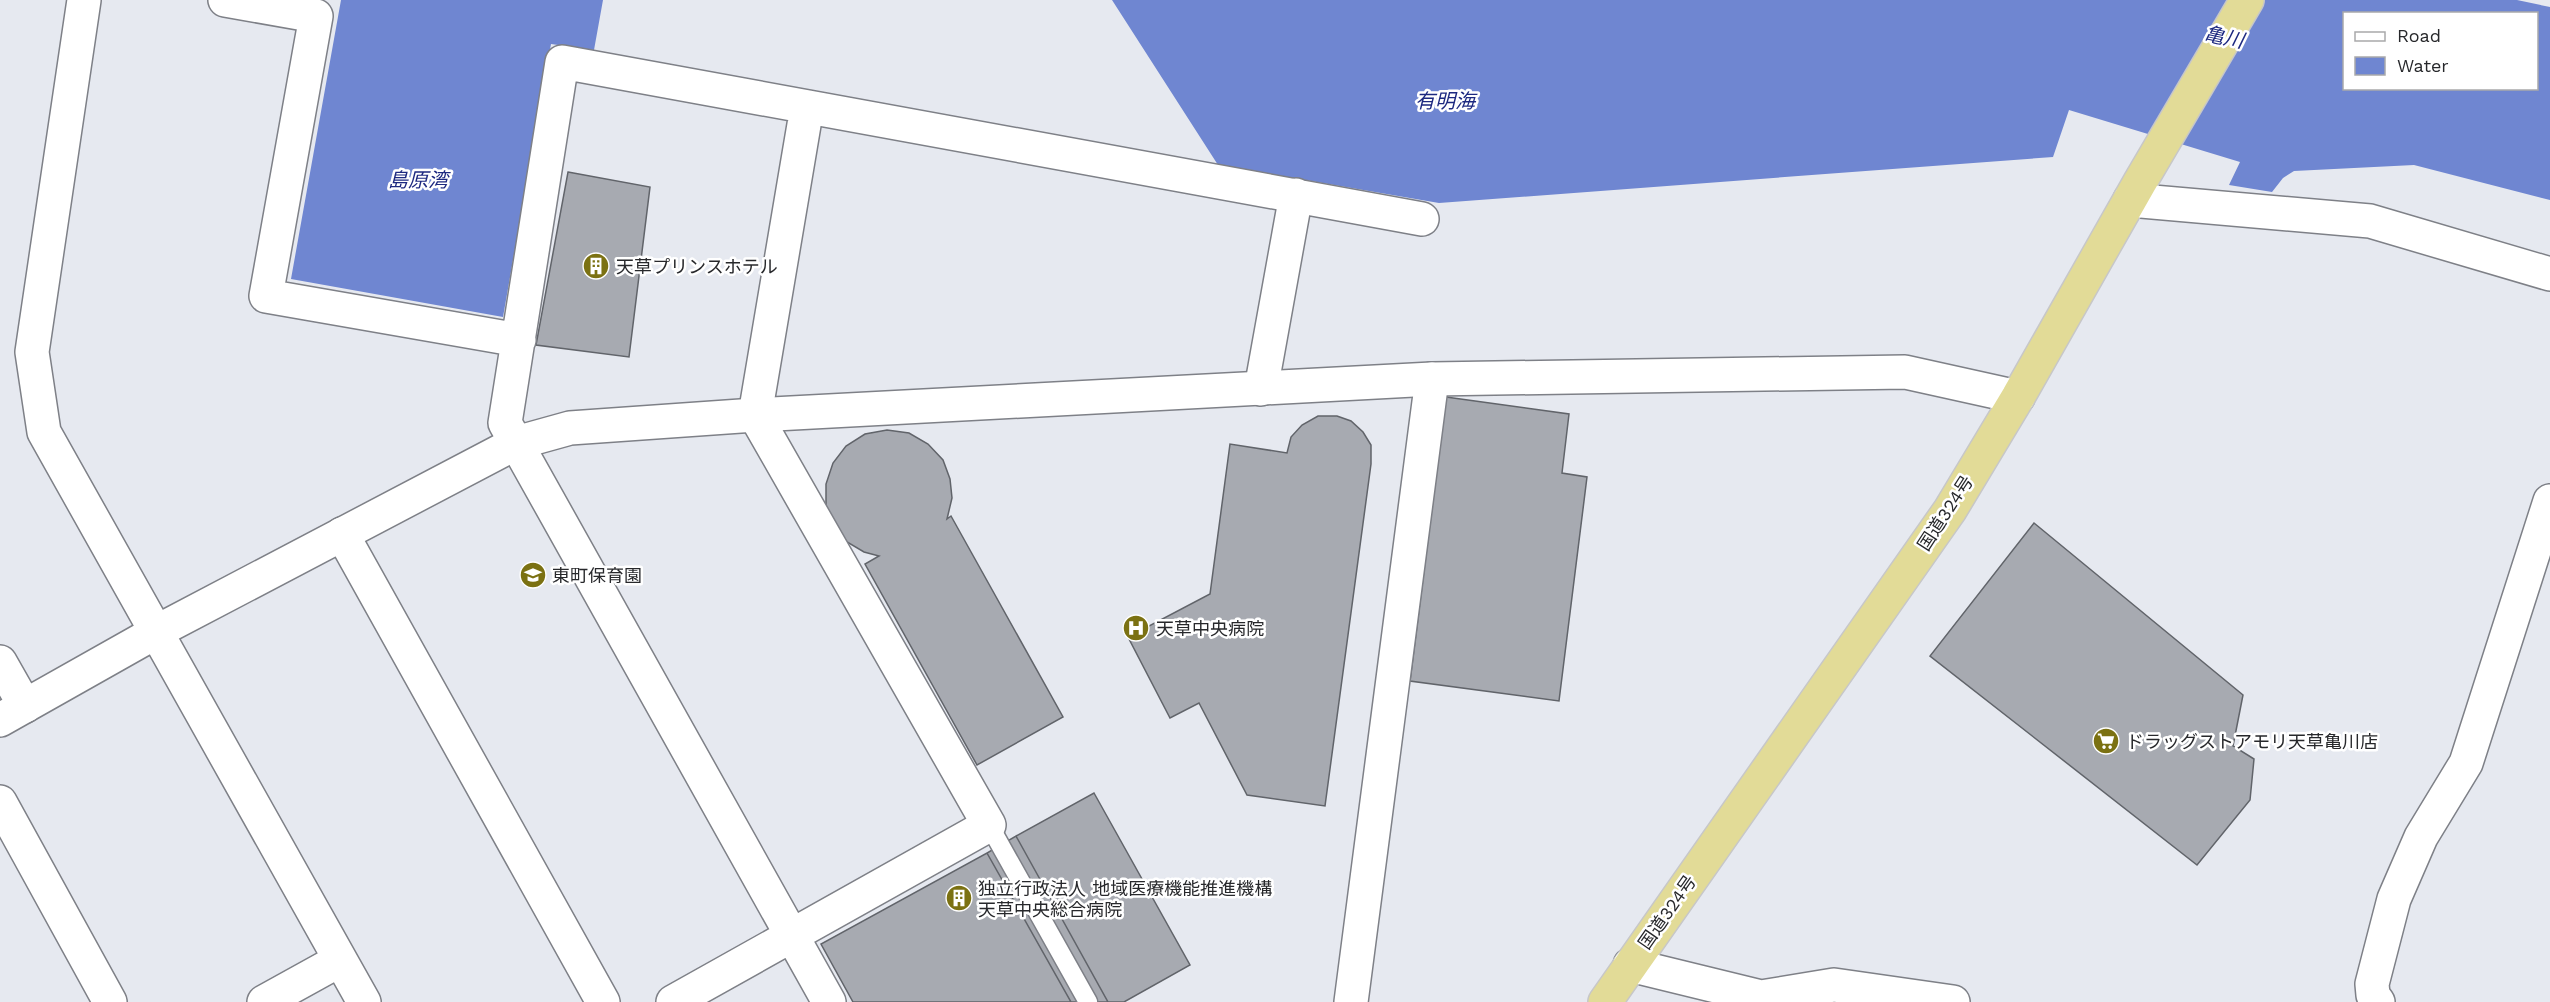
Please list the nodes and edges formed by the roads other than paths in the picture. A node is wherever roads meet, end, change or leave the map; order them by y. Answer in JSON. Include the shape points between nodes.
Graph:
{"nodes":[{"id":1,"x":84,"y":0,"type":"edge"},
{"id":2,"x":225,"y":0,"type":"edge"},
{"id":3,"x":2247,"y":0,"type":"edge"},
{"id":4,"x":807,"y":107,"type":"junction"},
{"id":5,"x":2135,"y":191,"type":"junction"},
{"id":6,"x":1296,"y":195,"type":"junction"},
{"id":7,"x":1422,"y":219,"type":"dead end"},
{"id":8,"x":2550,"y":274,"type":"edge"},
{"id":9,"x":519,"y":340,"type":"junction"},
{"id":10,"x":1432,"y":379,"type":"junction"},
{"id":11,"x":1261,"y":389,"type":"junction"},
{"id":12,"x":2018,"y":397,"type":"junction"},
{"id":13,"x":755,"y":415,"type":"junction"},
{"id":14,"x":516,"y":443,"type":"junction"},
{"id":15,"x":2550,"y":501,"type":"edge"},
{"id":16,"x":342,"y":534,"type":"junction"},
{"id":17,"x":156,"y":632,"type":"junction"},
{"id":18,"x":0,"y":662,"type":"edge"},
{"id":19,"x":12,"y":713,"type":"edge"},
{"id":20,"x":0,"y":802,"type":"edge"},
{"id":21,"x":989,"y":825,"type":"junction"},
{"id":22,"x":792,"y":936,"type":"junction"},
{"id":23,"x":340,"y":960,"type":"junction"},
{"id":24,"x":1630,"y":965,"type":"junction"},
{"id":25,"x":110,"y":1002,"type":"edge"},
{"id":26,"x":264,"y":1002,"type":"edge"},
{"id":27,"x":364,"y":1002,"type":"edge"},
{"id":28,"x":603,"y":1002,"type":"edge"},
{"id":29,"x":673,"y":1002,"type":"edge"},
{"id":30,"x":829,"y":1002,"type":"edge"},
{"id":31,"x":1088,"y":1002,"type":"edge"},
{"id":32,"x":1351,"y":1002,"type":"edge"},
{"id":33,"x":1605,"y":1002,"type":"edge"},
{"id":34,"x":1953,"y":1002,"type":"edge"},
{"id":35,"x":2378,"y":1002,"type":"edge"}],
"edges":[{"from":1,"to":17,"type":"street","via":[[32,352],[44,432]]},
{"from":2,"to":9,"type":"street","via":[[316,16],[266,296]]},
{"from":3,"to":5,"type":"highway","name":"国道324号"},
{"from":4,"to":6,"type":"street"},
{"from":4,"to":9,"type":"street","via":[[562,62]]},
{"from":4,"to":13,"type":"street"},
{"from":5,"to":8,"type":"street","via":[[2370,221]]},
{"from":5,"to":12,"type":"highway","name":"国道324号"},
{"from":6,"to":7,"type":"street"},
{"from":6,"to":11,"type":"street"},
{"from":9,"to":14,"type":"street","via":[[505,423]]},
{"from":10,"to":11,"type":"street"},
{"from":10,"to":12,"type":"street","via":[[1905,372]]},
{"from":10,"to":32,"type":"street"},
{"from":11,"to":13,"type":"street"},
{"from":12,"to":24,"type":"highway","name":"国道324号","via":[[1950,510]]},
{"from":13,"to":14,"type":"street","via":[[570,428]]},
{"from":13,"to":21,"type":"street"},
{"from":14,"to":16,"type":"street"},
{"from":14,"to":22,"type":"street"},
{"from":15,"to":35,"type":"street","via":[[2466,763],[2421,837],[2394,899],[2372,984]]},
{"from":16,"to":17,"type":"street"},
{"from":16,"to":28,"type":"street"},
{"from":17,"to":19,"type":"street"},
{"from":17,"to":23,"type":"street"},
{"from":18,"to":19,"type":"street"},
{"from":20,"to":25,"type":"street"},
{"from":21,"to":22,"type":"street"},
{"from":21,"to":31,"type":"lane"},
{"from":22,"to":29,"type":"street"},
{"from":22,"to":30,"type":"street"},
{"from":23,"to":26,"type":"street"},
{"from":23,"to":27,"type":"street"},
{"from":24,"to":33,"type":"highway","name":"国道324号"},
{"from":24,"to":34,"type":"street","via":[[1761,997],[1834,986]]}]}
